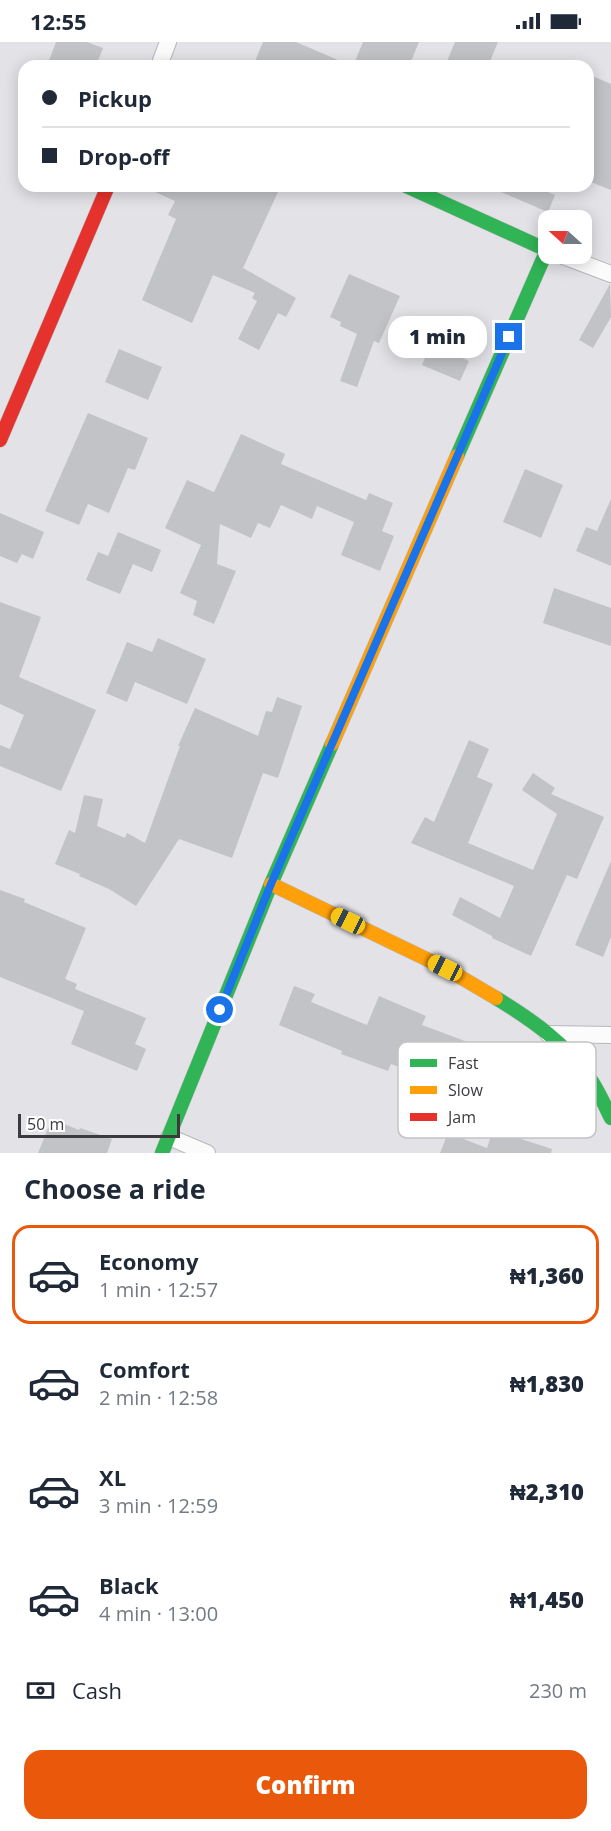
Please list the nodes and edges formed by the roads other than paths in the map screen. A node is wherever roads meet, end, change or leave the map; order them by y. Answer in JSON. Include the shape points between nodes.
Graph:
{"nodes":[{"id":1,"x":168,"y":42,"type":"edge"},
{"id":2,"x":161,"y":60,"type":"edge"},
{"id":3,"x":105,"y":192,"type":"edge"},
{"id":4,"x":419,"y":192,"type":"edge"},
{"id":5,"x":538,"y":245,"type":"edge"},
{"id":6,"x":545,"y":264,"type":"edge"},
{"id":7,"x":585,"y":264,"type":"edge"},
{"id":8,"x":611,"y":274,"type":"edge"},
{"id":9,"x":0,"y":440,"type":"edge"},
{"id":10,"x":271,"y":884,"type":"junction"},
{"id":11,"x":548,"y":1034,"type":"junction"},
{"id":12,"x":611,"y":1035,"type":"edge"},
{"id":13,"x":557,"y":1042,"type":"edge"},
{"id":14,"x":596,"y":1090,"type":"edge"},
{"id":15,"x":611,"y":1118,"type":"edge"},
{"id":16,"x":169,"y":1137,"type":"junction"},
{"id":17,"x":162,"y":1153,"type":"edge"},
{"id":18,"x":207,"y":1153,"type":"edge"}],
"edges":[{"from":1,"to":2,"type":"street"},
{"from":3,"to":9,"type":"street"},
{"from":4,"to":5,"type":"street"},
{"from":6,"to":10,"type":"street"},
{"from":7,"to":8,"type":"street"},
{"from":10,"to":11,"type":"street","via":[[445,968],[526,1016]]},
{"from":10,"to":16,"type":"street"},
{"from":11,"to":12,"type":"street"},
{"from":11,"to":13,"type":"street"},
{"from":14,"to":15,"type":"street"},
{"from":16,"to":17,"type":"street"},
{"from":16,"to":18,"type":"street"}]}
